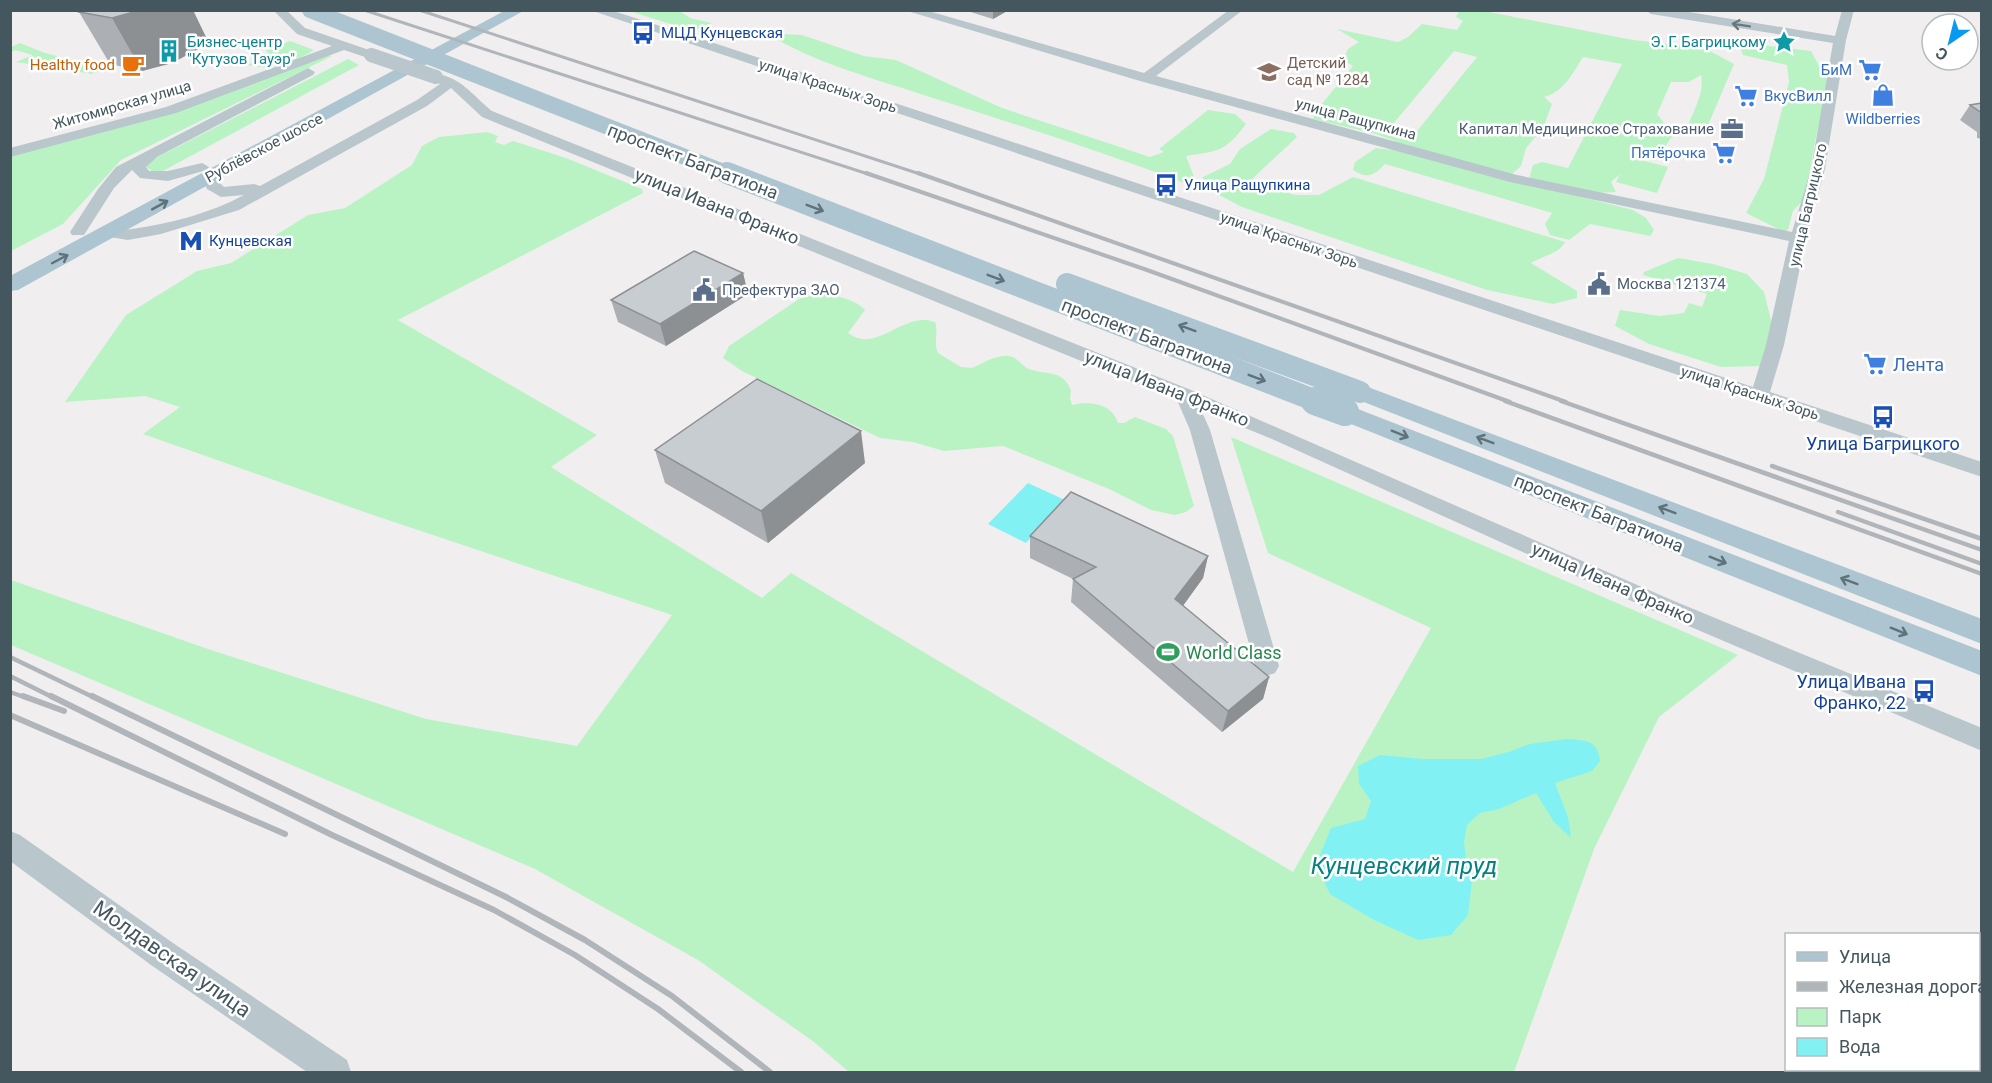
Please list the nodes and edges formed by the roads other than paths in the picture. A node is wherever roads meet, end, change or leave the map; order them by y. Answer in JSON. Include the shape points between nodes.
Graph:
{"nodes":[{"id":1,"x":279,"y":10,"type":"edge"},
{"id":2,"x":310,"y":10,"type":"edge"},
{"id":3,"x":337,"y":10,"type":"edge"},
{"id":4,"x":495,"y":10,"type":"edge"},
{"id":5,"x":518,"y":10,"type":"edge"},
{"id":6,"x":596,"y":10,"type":"edge"},
{"id":7,"x":910,"y":10,"type":"edge"},
{"id":8,"x":1237,"y":10,"type":"edge"},
{"id":9,"x":1651,"y":10,"type":"edge"},
{"id":10,"x":1848,"y":10,"type":"edge"},
{"id":11,"x":1840,"y":40,"type":"junction"},
{"id":12,"x":347,"y":48,"type":"junction"},
{"id":13,"x":1145,"y":78,"type":"junction"},
{"id":14,"x":443,"y":80,"type":"junction"},
{"id":15,"x":158,"y":150,"type":"junction"},
{"id":16,"x":10,"y":153,"type":"edge"},
{"id":17,"x":210,"y":170,"type":"junction"},
{"id":18,"x":294,"y":172,"type":"junction"},
{"id":19,"x":78,"y":232,"type":"junction"},
{"id":20,"x":109,"y":233,"type":"junction"},
{"id":21,"x":1798,"y":238,"type":"junction"},
{"id":22,"x":10,"y":267,"type":"edge"},
{"id":23,"x":10,"y":285,"type":"edge"},
{"id":24,"x":1184,"y":394,"type":"junction"},
{"id":25,"x":1759,"y":397,"type":"junction"},
{"id":26,"x":1353,"y":402,"type":"junction"},
{"id":27,"x":1982,"y":470,"type":"edge"},
{"id":28,"x":1982,"y":632,"type":"edge"},
{"id":29,"x":1982,"y":664,"type":"edge"},
{"id":30,"x":1266,"y":666,"type":"dead end"},
{"id":31,"x":1982,"y":740,"type":"edge"},
{"id":32,"x":10,"y":844,"type":"edge"},
{"id":33,"x":335,"y":1072,"type":"edge"}],
"edges":[{"from":1,"to":12,"type":"street","name":"улица Ивана Франко","via":[[301,31]]},
{"from":2,"to":26,"type":"main road","name":"проспект Багратиона","one_way":true,"bridge":true,"via":[[614,130]]},
{"from":26,"to":3,"type":"main road","name":"проспект Багратиона","one_way":true,"bridge":true},
{"from":4,"to":17,"type":"main road","name":"Рублёвское шоссе"},
{"from":5,"to":17,"type":"main road","name":"Рублёвское шоссе"},
{"from":6,"to":25,"type":"street","name":"улица Красных Зорь"},
{"from":7,"to":13,"type":"street","name":"улица Ращупкина"},
{"from":8,"to":13,"type":"street"},
{"from":11,"to":9,"type":"street","one_way":true},
{"from":10,"to":11,"type":"street","name":"улица Багрицкого"},
{"from":11,"to":21,"type":"street","name":"улица Багрицкого","via":[[1818,169]]},
{"from":12,"to":14,"type":"street","name":"улица Ивана Франко","bridge":true},
{"from":12,"to":15,"type":"street"},
{"from":12,"to":16,"type":"street","name":"Житомирская улица","via":[[171,110]]},
{"from":13,"to":21,"type":"street","name":"улица Ращупкина","via":[[1515,179]]},
{"from":14,"to":18,"type":"street","via":[[422,103]]},
{"from":14,"to":24,"type":"street","name":"улица Ивана Франко","via":[[460,87],[487,114]]},
{"from":15,"to":17,"type":"street","via":[[140,162],[140,172],[160,177]]},
{"from":15,"to":19,"type":"street","via":[[111,180]]},
{"from":17,"to":18,"type":"street","via":[[212,186],[231,193],[252,190]]},
{"from":17,"to":19,"type":"main road","name":"Рублёвское шоссе"},
{"from":20,"to":17,"type":"main road","name":"Рублёвское шоссе","one_way":true},
{"from":18,"to":20,"type":"street","via":[[211,215],[128,236]]},
{"from":19,"to":22,"type":"main road","name":"Рублёвское шоссе"},
{"from":23,"to":20,"type":"main road","name":"Рублёвское шоссе","one_way":true},
{"from":21,"to":25,"type":"street","name":"улица Багрицкого","via":[[1775,345]]},
{"from":24,"to":30,"type":"street","via":[[1200,430]]},
{"from":24,"to":31,"type":"street","name":"улица Ивана Франко","via":[[1677,612]]},
{"from":25,"to":27,"type":"street","name":"улица Красных Зорь"},
{"from":28,"to":26,"type":"main road","name":"проспект Багратиона","one_way":true},
{"from":26,"to":29,"type":"main road","name":"проспект Багратиона","one_way":true},
{"from":32,"to":33,"type":"street","name":"Молдавская улица"}]}
